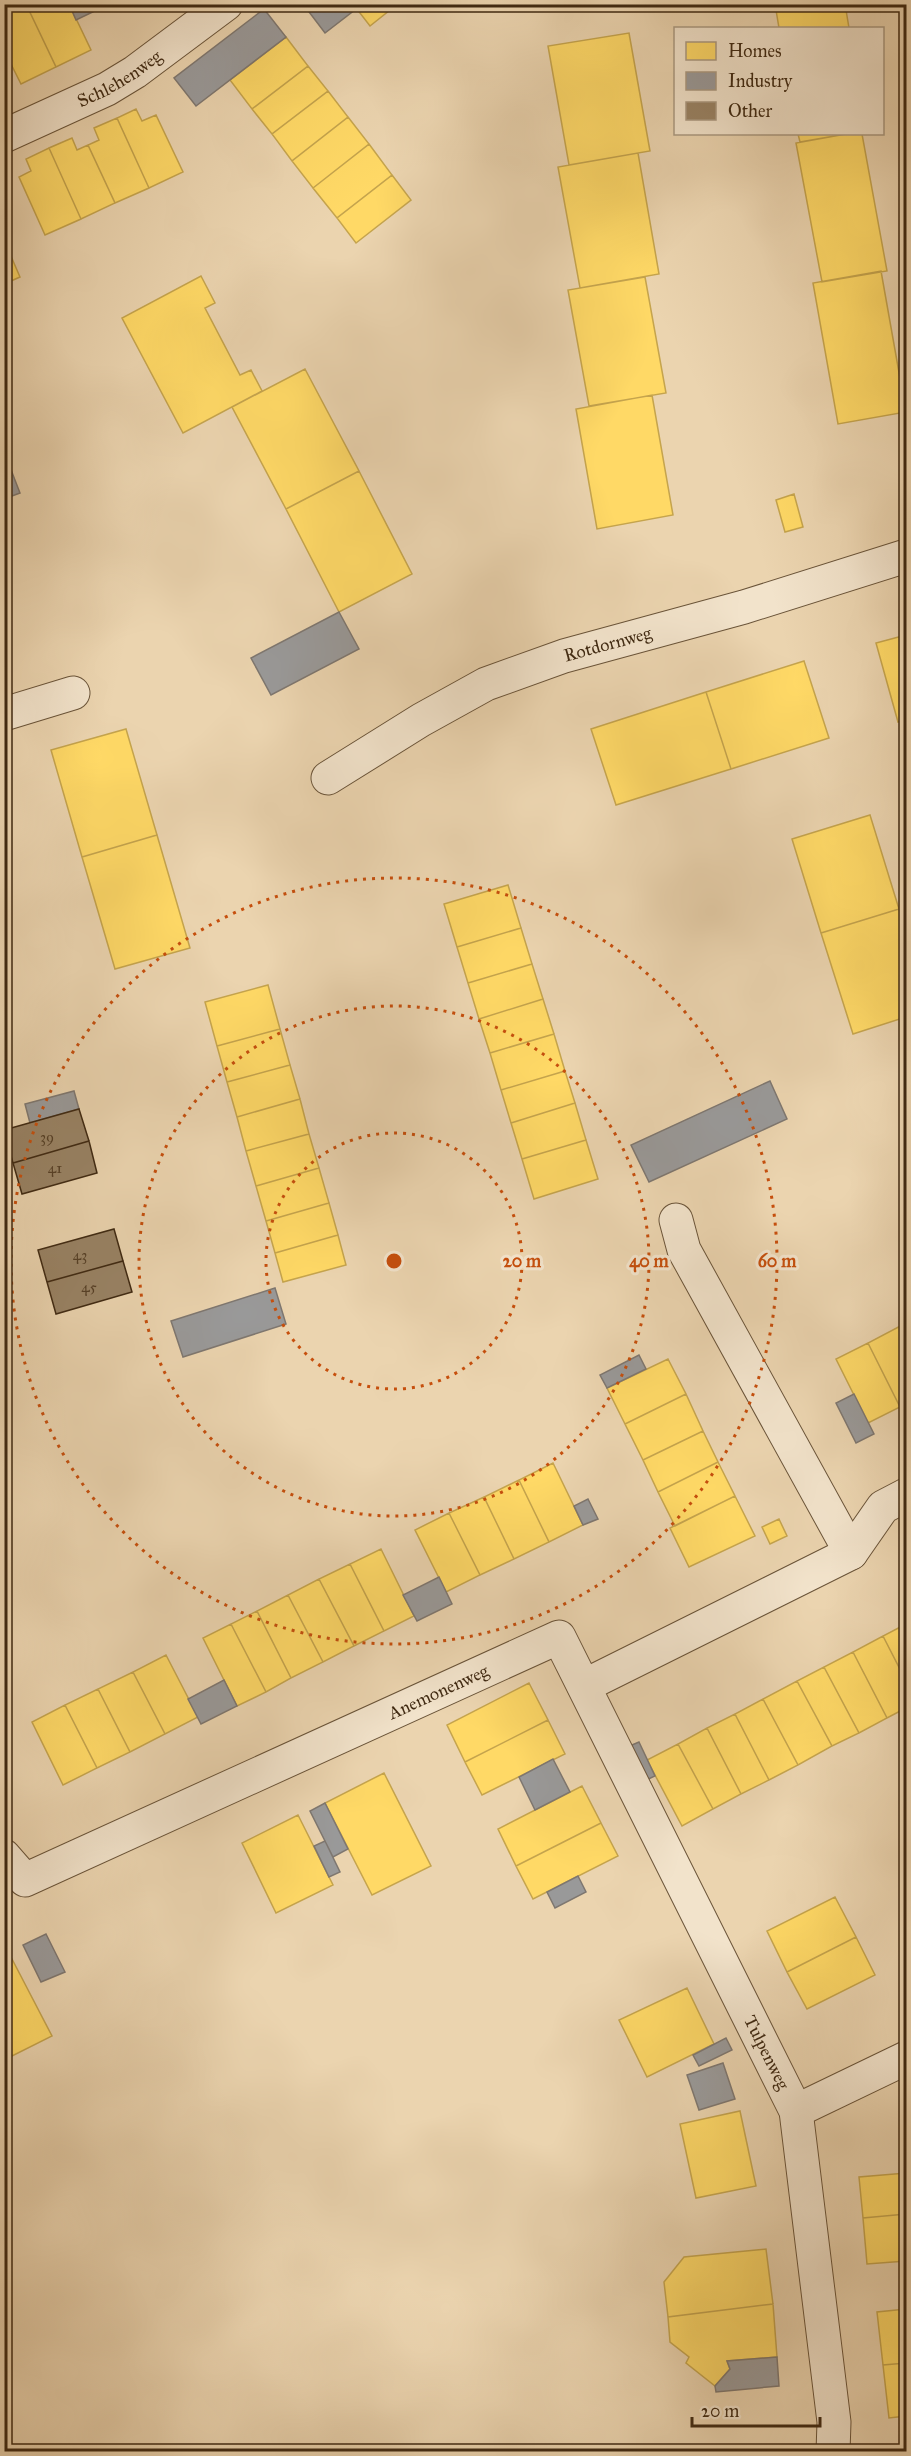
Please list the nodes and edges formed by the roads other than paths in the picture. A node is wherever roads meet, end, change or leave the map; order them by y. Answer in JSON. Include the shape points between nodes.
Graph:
{"nodes":[{"id":1,"x":226,"y":4,"type":"edge"},
{"id":2,"x":4,"y":136,"type":"edge"},
{"id":3,"x":906,"y":556,"type":"edge"},
{"id":4,"x":73,"y":693,"type":"dead end"},
{"id":5,"x":4,"y":714,"type":"edge"},
{"id":6,"x":328,"y":778,"type":"dead end"},
{"id":7,"x":676,"y":1220,"type":"dead end"},
{"id":8,"x":906,"y":1495,"type":"edge"},
{"id":9,"x":851,"y":1553,"type":"junction"},
{"id":10,"x":584,"y":1686,"type":"junction"},
{"id":11,"x":4,"y":1856,"type":"edge"},
{"id":12,"x":906,"y":2058,"type":"edge"},
{"id":13,"x":796,"y":2111,"type":"junction"},
{"id":14,"x":833,"y":2451,"type":"edge"}],
"edges":[{"from":1,"to":2,"type":"street","name":"Schlehenweg","via":[[107,89]]},
{"from":3,"to":6,"type":"street","name":"Rotdornweg","via":[[744,607],[564,656],[486,684]]},
{"from":4,"to":5,"type":"street"},
{"from":7,"to":9,"type":"street","via":[[684,1250]]},
{"from":8,"to":9,"type":"street","via":[[883,1508]]},
{"from":9,"to":10,"type":"street"},
{"from":10,"to":11,"type":"street","name":"Anemonenweg","via":[[559,1637],[25,1880]]},
{"from":10,"to":13,"type":"street","name":"Tulpenweg"},
{"from":12,"to":13,"type":"street"},
{"from":13,"to":14,"type":"street","name":"Tulpenweg","via":[[834,2422]]}]}
